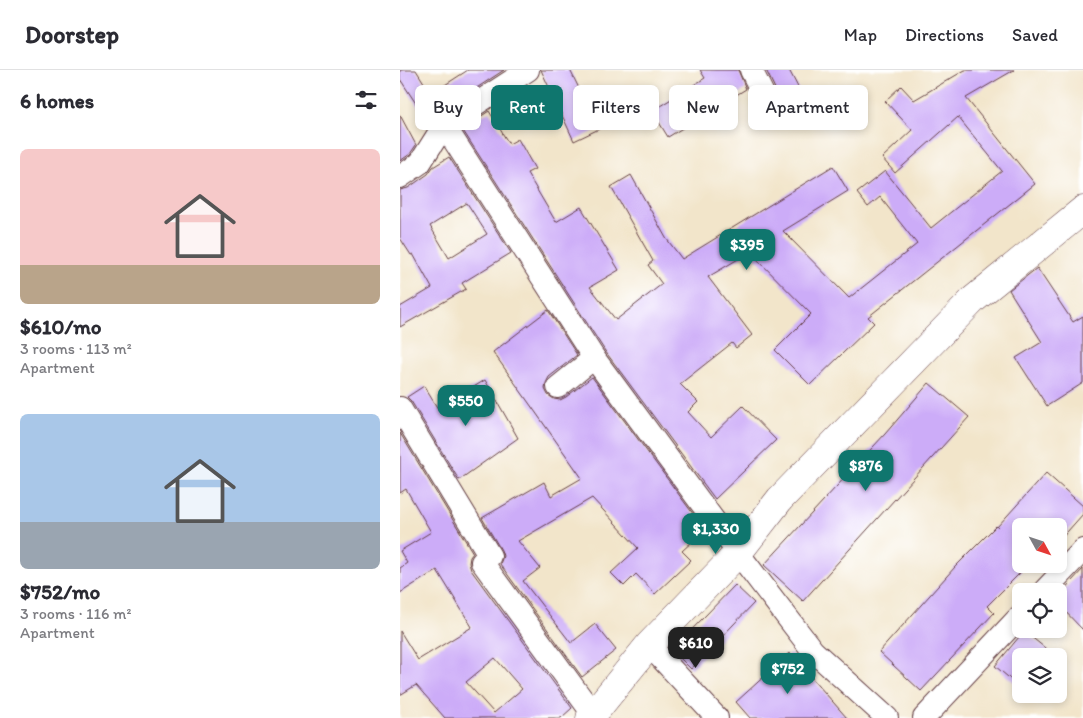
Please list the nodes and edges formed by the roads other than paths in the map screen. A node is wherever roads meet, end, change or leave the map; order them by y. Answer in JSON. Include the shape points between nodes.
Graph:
{"nodes":[{"id":1,"x":528,"y":70,"type":"edge"},
{"id":2,"x":751,"y":70,"type":"edge"},
{"id":3,"x":758,"y":85,"type":"edge"},
{"id":4,"x":481,"y":101,"type":"edge"},
{"id":5,"x":441,"y":130,"type":"edge"},
{"id":6,"x":447,"y":130,"type":"edge"},
{"id":7,"x":400,"y":176,"type":"edge"},
{"id":8,"x":1083,"y":210,"type":"edge"},
{"id":9,"x":594,"y":358,"type":"junction"},
{"id":10,"x":558,"y":387,"type":"dead end"},
{"id":11,"x":400,"y":408,"type":"edge"},
{"id":12,"x":1083,"y":550,"type":"edge"},
{"id":13,"x":738,"y":553,"type":"junction"},
{"id":14,"x":1052,"y":583,"type":"edge"},
{"id":15,"x":1012,"y":625,"type":"edge"},
{"id":16,"x":648,"y":645,"type":"junction"},
{"id":17,"x":591,"y":716,"type":"edge"},
{"id":18,"x":717,"y":718,"type":"edge"},
{"id":19,"x":888,"y":718,"type":"edge"},
{"id":20,"x":924,"y":718,"type":"edge"}],
"edges":[{"from":1,"to":4,"type":"street"},
{"from":2,"to":3,"type":"street"},
{"from":5,"to":7,"type":"street","via":[[420,163]]},
{"from":6,"to":9,"type":"street"},
{"from":8,"to":13,"type":"street","via":[[974,299],[780,499]]},
{"from":9,"to":10,"type":"street"},
{"from":9,"to":13,"type":"street"},
{"from":11,"to":17,"type":"street","via":[[490,556],[482,562]]},
{"from":12,"to":14,"type":"street"},
{"from":13,"to":16,"type":"street"},
{"from":13,"to":19,"type":"street","via":[[813,651]]},
{"from":15,"to":20,"type":"street"},
{"from":16,"to":17,"type":"street"},
{"from":16,"to":18,"type":"street"}]}
